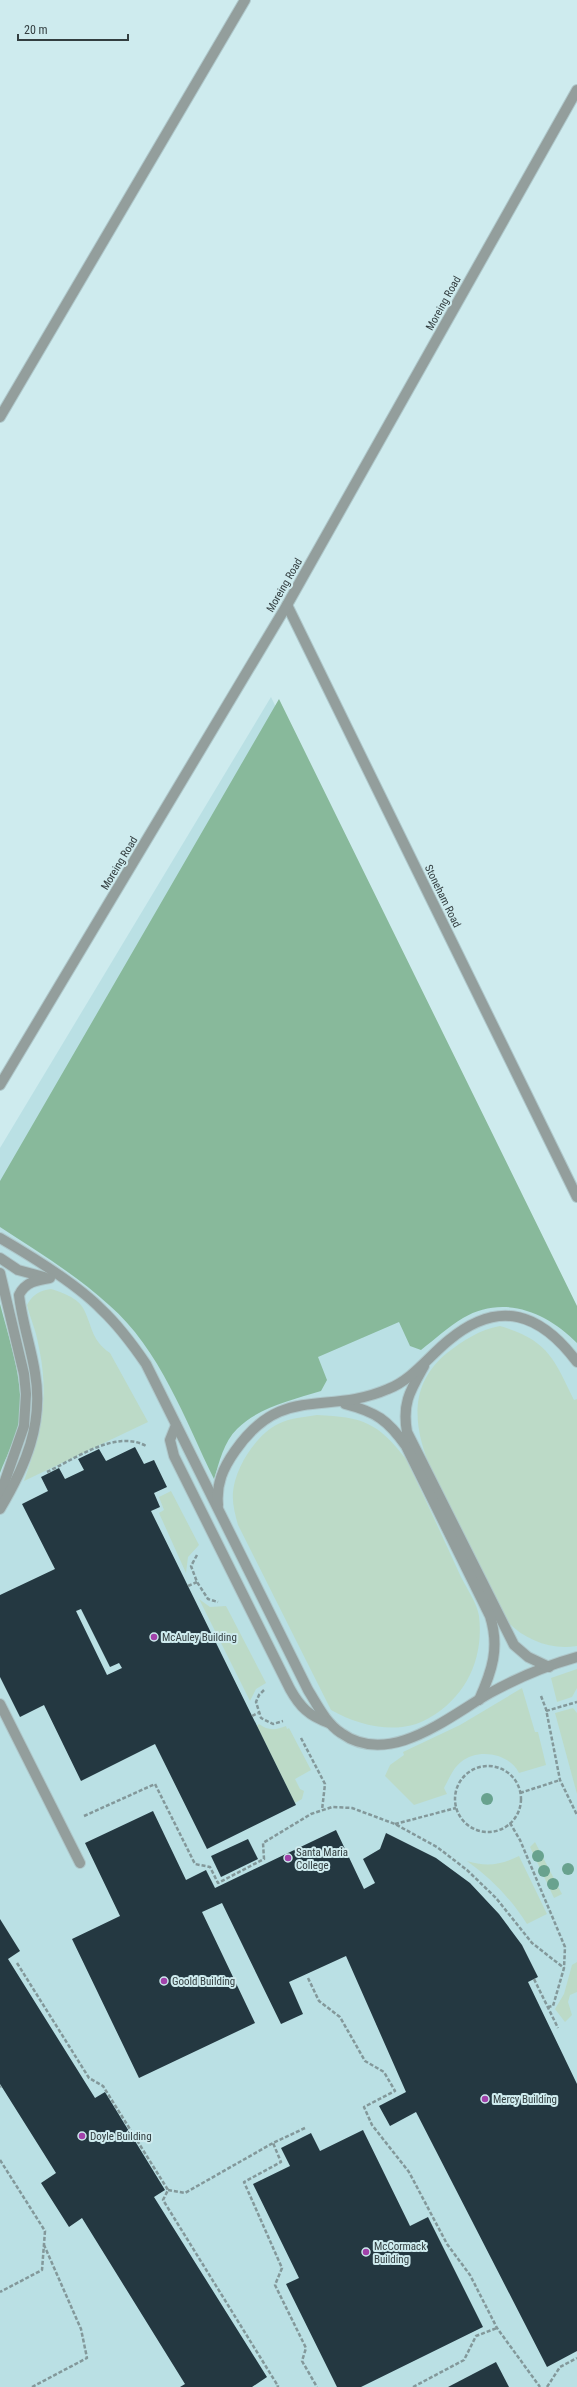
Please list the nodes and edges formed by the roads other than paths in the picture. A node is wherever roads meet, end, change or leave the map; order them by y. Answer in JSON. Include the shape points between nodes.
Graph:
{"nodes":[{"id":1,"x":245,"y":0,"type":"edge"},
{"id":2,"x":577,"y":90,"type":"edge"},
{"id":3,"x":0,"y":417,"type":"edge"},
{"id":4,"x":288,"y":605,"type":"junction"},
{"id":5,"x":0,"y":1085,"type":"edge"},
{"id":6,"x":577,"y":1197,"type":"edge"},
{"id":7,"x":0,"y":1238,"type":"edge"},
{"id":8,"x":0,"y":1258,"type":"edge"},
{"id":9,"x":0,"y":1273,"type":"edge"},
{"id":10,"x":50,"y":1278,"type":"junction"},
{"id":11,"x":69,"y":1284,"type":"junction"},
{"id":12,"x":429,"y":1358,"type":"junction"},
{"id":13,"x":577,"y":1362,"type":"edge"},
{"id":14,"x":332,"y":1401,"type":"junction"},
{"id":15,"x":176,"y":1425,"type":"junction"},
{"id":16,"x":4,"y":1494,"type":"edge"},
{"id":17,"x":0,"y":1509,"type":"edge"},
{"id":18,"x":218,"y":1510,"type":"junction"},
{"id":19,"x":240,"y":1553,"type":"junction"},
{"id":20,"x":234,"y":1575,"type":"junction"},
{"id":21,"x":283,"y":1639,"type":"junction"},
{"id":22,"x":577,"y":1657,"type":"edge"},
{"id":23,"x":277,"y":1662,"type":"junction"},
{"id":24,"x":548,"y":1667,"type":"junction"},
{"id":25,"x":478,"y":1701,"type":"junction"},
{"id":26,"x":0,"y":1704,"type":"edge"},
{"id":27,"x":329,"y":1724,"type":"junction"},
{"id":28,"x":80,"y":1863,"type":"dead end"}],
"edges":[{"from":1,"to":3,"type":"street"},
{"from":2,"to":4,"type":"street","name":"Moreing Road"},
{"from":4,"to":5,"type":"street","name":"Moreing Road"},
{"from":4,"to":6,"type":"street","name":"Stoneham Road"},
{"from":7,"to":11,"type":"street"},
{"from":8,"to":10,"type":"street","via":[[25,1273]]},
{"from":9,"to":16,"type":"street","via":[[24,1374],[26,1394],[24,1426]]},
{"from":10,"to":11,"type":"street"},
{"from":10,"to":16,"type":"street","via":[[28,1284],[19,1295],[36,1375],[37,1418],[26,1459]]},
{"from":11,"to":15,"type":"street","via":[[101,1308],[128,1338],[146,1364]]},
{"from":12,"to":13,"type":"street","via":[[454,1336],[473,1324],[497,1317],[518,1316],[536,1323],[553,1335]]},
{"from":12,"to":14,"type":"street","via":[[390,1389],[356,1401]]},
{"from":12,"to":24,"type":"street","via":[[406,1401],[404,1414],[407,1432],[514,1645],[528,1657]]},
{"from":14,"to":18,"type":"street","via":[[291,1406],[268,1417],[252,1430],[229,1460],[221,1476],[216,1491]]},
{"from":14,"to":25,"type":"street","via":[[368,1410],[396,1430],[490,1616],[495,1656]]},
{"from":15,"to":18,"type":"street"},
{"from":15,"to":20,"type":"street","via":[[170,1446]]},
{"from":16,"to":17,"type":"street"},
{"from":18,"to":19,"type":"street"},
{"from":19,"to":20,"type":"street"},
{"from":19,"to":21,"type":"street"},
{"from":20,"to":23,"type":"street"},
{"from":21,"to":23,"type":"street"},
{"from":21,"to":27,"type":"street","via":[[308,1690]]},
{"from":22,"to":24,"type":"street"},
{"from":23,"to":27,"type":"street","via":[[298,1704],[314,1718]]},
{"from":24,"to":25,"type":"street"},
{"from":25,"to":27,"type":"street","via":[[414,1736],[387,1745],[362,1742],[342,1734]]},
{"from":26,"to":28,"type":"street"}]}
